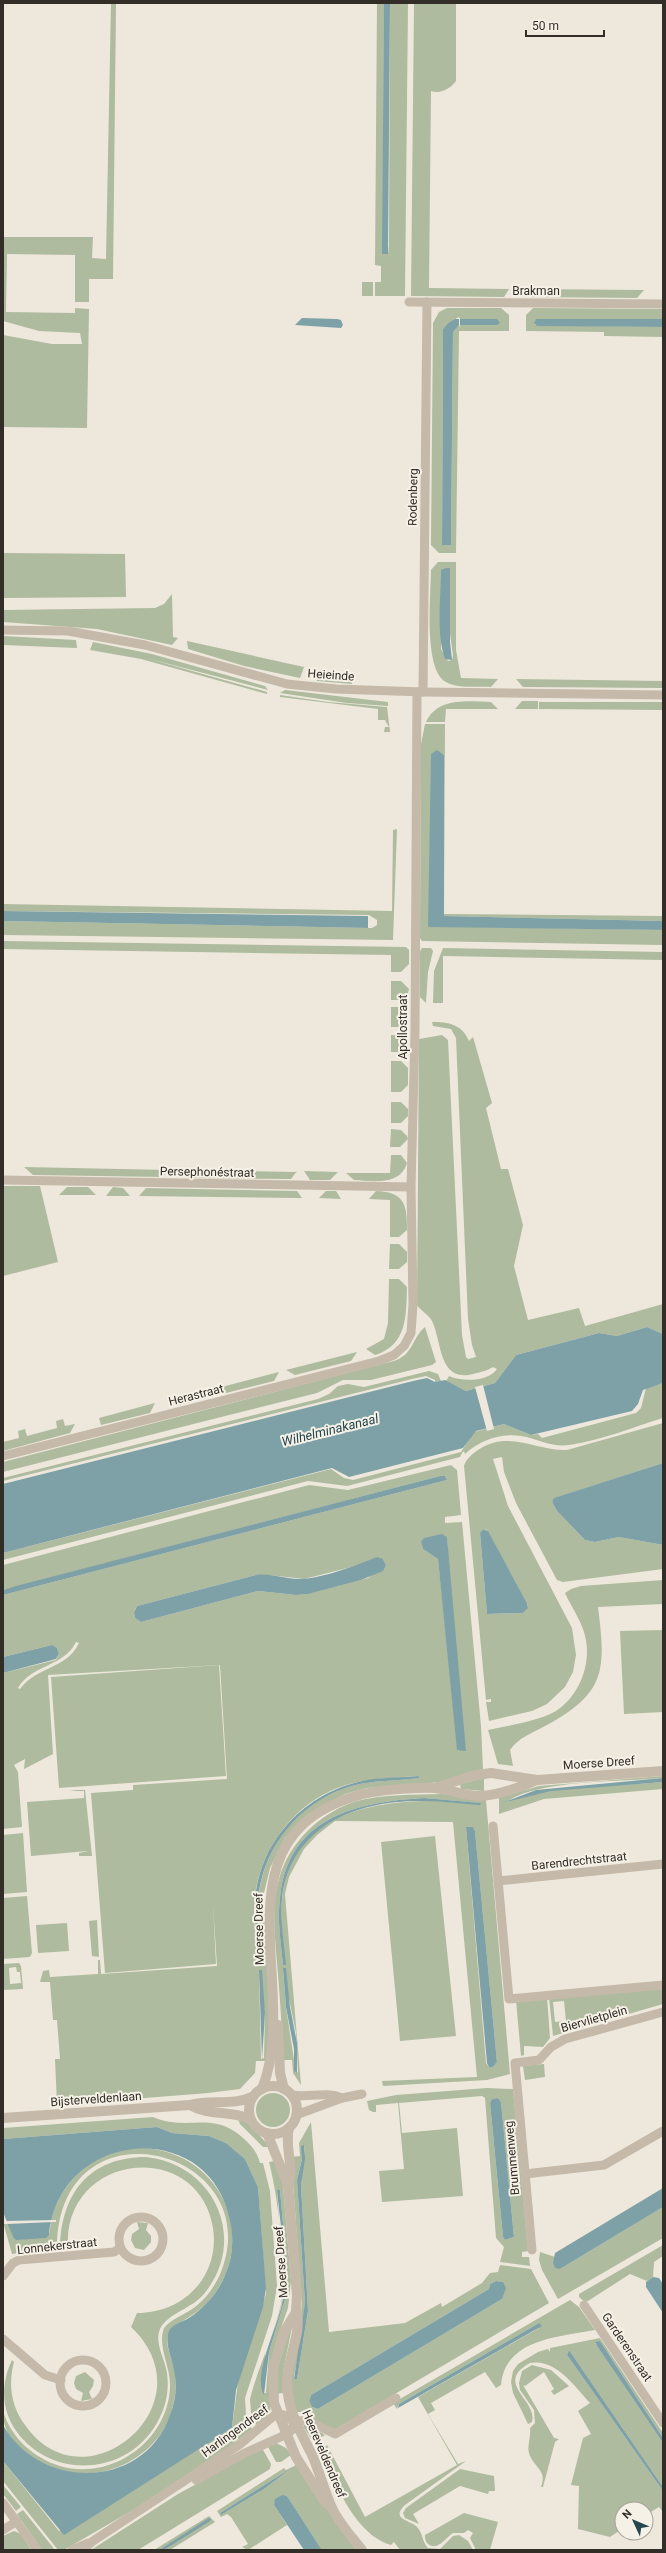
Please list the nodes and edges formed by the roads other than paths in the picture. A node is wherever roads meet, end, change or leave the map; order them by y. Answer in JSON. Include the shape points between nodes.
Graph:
{"nodes":[{"id":1,"x":409,"y":302,"type":"dead end"},
{"id":2,"x":428,"y":302,"type":"junction"},
{"id":3,"x":663,"y":304,"type":"edge"},
{"id":4,"x":3,"y":630,"type":"edge"},
{"id":5,"x":420,"y":692,"type":"junction"},
{"id":6,"x":663,"y":695,"type":"edge"},
{"id":7,"x":3,"y":1180,"type":"edge"},
{"id":8,"x":411,"y":1187,"type":"junction"},
{"id":9,"x":394,"y":1355,"type":"joint"},
{"id":10,"x":3,"y":1456,"type":"edge"},
{"id":11,"x":663,"y":1771,"type":"edge"},
{"id":12,"x":537,"y":1780,"type":"junction"},
{"id":13,"x":435,"y":1788,"type":"junction"},
{"id":14,"x":493,"y":1826,"type":"dead end"},
{"id":15,"x":663,"y":1864,"type":"edge"},
{"id":16,"x":498,"y":1881,"type":"junction"},
{"id":17,"x":663,"y":1985,"type":"edge"},
{"id":18,"x":663,"y":2012,"type":"edge"},
{"id":19,"x":275,"y":2014,"type":"junction"},
{"id":20,"x":515,"y":2063,"type":"joint"},
{"id":21,"x":262,"y":2089,"type":"junction"},
{"id":22,"x":288,"y":2092,"type":"junction"},
{"id":23,"x":362,"y":2094,"type":"dead end"},
{"id":24,"x":252,"y":2097,"type":"junction"},
{"id":25,"x":342,"y":2098,"type":"junction"},
{"id":26,"x":190,"y":2105,"type":"junction"},
{"id":27,"x":296,"y":2115,"type":"junction"},
{"id":28,"x":3,"y":2118,"type":"edge"},
{"id":29,"x":250,"y":2119,"type":"junction"},
{"id":30,"x":289,"y":2128,"type":"junction"},
{"id":31,"x":663,"y":2131,"type":"edge"},
{"id":32,"x":266,"y":2133,"type":"junction"},
{"id":33,"x":525,"y":2174,"type":"junction"},
{"id":34,"x":288,"y":2185,"type":"junction"},
{"id":35,"x":120,"y":2248,"type":"junction"},
{"id":36,"x":532,"y":2250,"type":"dead end"},
{"id":37,"x":3,"y":2276,"type":"edge"},
{"id":38,"x":584,"y":2305,"type":"dead end"},
{"id":39,"x":296,"y":2312,"type":"junction"},
{"id":40,"x":3,"y":2341,"type":"edge"},
{"id":41,"x":61,"y":2380,"type":"junction"},
{"id":42,"x":396,"y":2398,"type":"dead end"},
{"id":43,"x":660,"y":2411,"type":"edge"},
{"id":44,"x":276,"y":2414,"type":"junction"},
{"id":45,"x":294,"y":2422,"type":"junction"},
{"id":46,"x":663,"y":2423,"type":"edge"},
{"id":47,"x":285,"y":2435,"type":"junction"},
{"id":48,"x":3,"y":2503,"type":"edge"},
{"id":49,"x":152,"y":2504,"type":"junction"},
{"id":50,"x":332,"y":2508,"type":"junction"},
{"id":51,"x":17,"y":2521,"type":"junction"},
{"id":52,"x":3,"y":2530,"type":"edge"},
{"id":53,"x":93,"y":2541,"type":"junction"},
{"id":54,"x":37,"y":2550,"type":"edge"},
{"id":55,"x":72,"y":2550,"type":"edge"},
{"id":56,"x":83,"y":2550,"type":"edge"},
{"id":57,"x":362,"y":2550,"type":"edge"}],
"edges":[{"from":1,"to":2,"type":"street","name":"Brakman"},
{"from":2,"to":3,"type":"street","name":"Brakman"},
{"from":2,"to":5,"type":"street","name":"Rodenberg"},
{"from":4,"to":5,"type":"street","name":"Heieinde","via":[[68,630],[145,645],[287,684],[336,689]]},
{"from":5,"to":6,"type":"street","name":"Heieinde"},
{"from":5,"to":8,"type":"street","name":"Apollostraat"},
{"from":7,"to":8,"type":"street","name":"Persephonéstraat"},
{"from":8,"to":9,"type":"street","name":"Apollostraat","via":[[411,1333],[404,1346]]},
{"from":9,"to":10,"type":"street","name":"Herastraat","via":[[379,1361]]},
{"from":11,"to":12,"type":"street","name":"Moerse Dreef"},
{"from":12,"to":13,"type":"street","name":"Moerse Dreef","via":[[491,1773],[471,1776]]},
{"from":12,"to":13,"type":"street","name":"Moerse Dreef","via":[[502,1793],[483,1796]]},
{"from":13,"to":19,"type":"street","name":"Moerse Dreef","via":[[358,1795],[323,1810],[295,1834],[276,1867],[269,1905]]},
{"from":14,"to":16,"type":"street"},
{"from":15,"to":16,"type":"street","name":"Barendrechtstraat"},
{"from":16,"to":17,"type":"street","name":"Biervlietplein","via":[[509,1999]]},
{"from":18,"to":20,"type":"street","name":"Biervlietplein","via":[[565,2039],[551,2047],[539,2060]]},
{"from":19,"to":21,"type":"street","name":"Moerse Dreef","via":[[268,2073]]},
{"from":19,"to":22,"type":"street","name":"Moerse Dreef","via":[[279,2028],[280,2073]]},
{"from":20,"to":33,"type":"street","name":"Brummenweg"},
{"from":21,"to":22,"type":"street","via":[[273,2086]]},
{"from":21,"to":24,"type":"street"},
{"from":22,"to":25,"type":"street","via":[[303,2097],[330,2095]]},
{"from":22,"to":27,"type":"street","via":[[295,2102]]},
{"from":23,"to":25,"type":"street"},
{"from":24,"to":26,"type":"street","name":"Bijsterveldenlaan","via":[[234,2102]]},
{"from":24,"to":29,"type":"street"},
{"from":25,"to":27,"type":"street"},
{"from":26,"to":28,"type":"street","name":"Bijsterveldenlaan"},
{"from":26,"to":29,"type":"street","name":"Bijsterveldenlaan","via":[[199,2110],[235,2114]]},
{"from":27,"to":30,"type":"street"},
{"from":29,"to":32,"type":"street","via":[[257,2129]]},
{"from":30,"to":32,"type":"street","via":[[278,2134]]},
{"from":30,"to":34,"type":"street","name":"Moerse Dreef","via":[[286,2142],[291,2179]]},
{"from":31,"to":33,"type":"street","via":[[604,2165]]},
{"from":32,"to":34,"type":"street","name":"Moerse Dreef"},
{"from":33,"to":36,"type":"street","name":"Brummenweg"},
{"from":34,"to":39,"type":"street","name":"Moerse Dreef","via":[[296,2279]]},
{"from":35,"to":35,"type":"street","via":[[133,2260],[150,2260],[162,2247],[162,2230],[150,2218],[132,2218],[120,2231]]},
{"from":35,"to":37,"type":"street","name":"Lonnekerstraat","via":[[114,2252],[19,2260],[13,2263]]},
{"from":38,"to":43,"type":"street","name":"Garderenstraat"},
{"from":39,"to":44,"type":"street","name":"Moerse Dreef","via":[[284,2332],[273,2369],[272,2388]]},
{"from":39,"to":45,"type":"street","name":"Heereveldendreef","via":[[298,2323],[287,2383],[288,2400]]},
{"from":40,"to":41,"type":"street","via":[[45,2375]]},
{"from":41,"to":41,"type":"street","via":[[66,2397],[81,2405],[98,2400],[106,2384],[99,2366],[83,2360],[68,2366]]},
{"from":42,"to":45,"type":"street","name":"Harlingendreef","via":[[335,2434],[306,2420]]},
{"from":43,"to":46,"type":"street","name":"Garderenstraat"},
{"from":44,"to":45,"type":"street","name":"Harlingendreef","via":[[284,2415]]},
{"from":44,"to":47,"type":"street","name":"Moerse Dreef"},
{"from":44,"to":49,"type":"street","name":"Harlingendreef","via":[[239,2445]]},
{"from":45,"to":47,"type":"street","via":[[292,2430]]},
{"from":45,"to":50,"type":"street","name":"Heereveldendreef","via":[[312,2456]]},
{"from":47,"to":49,"type":"street","name":"Harlingendreef","via":[[245,2453]]},
{"from":47,"to":50,"type":"street","name":"Moerse Dreef","via":[[318,2492]]},
{"from":48,"to":51,"type":"street"},
{"from":49,"to":53,"type":"street","name":"Harlingendreef"},
{"from":50,"to":57,"type":"street","name":"Heereveldendreef"},
{"from":51,"to":52,"type":"street"},
{"from":51,"to":54,"type":"street"},
{"from":53,"to":55,"type":"street","name":"Harlingendreef"},
{"from":53,"to":56,"type":"street","name":"Harlingendreef"}]}
